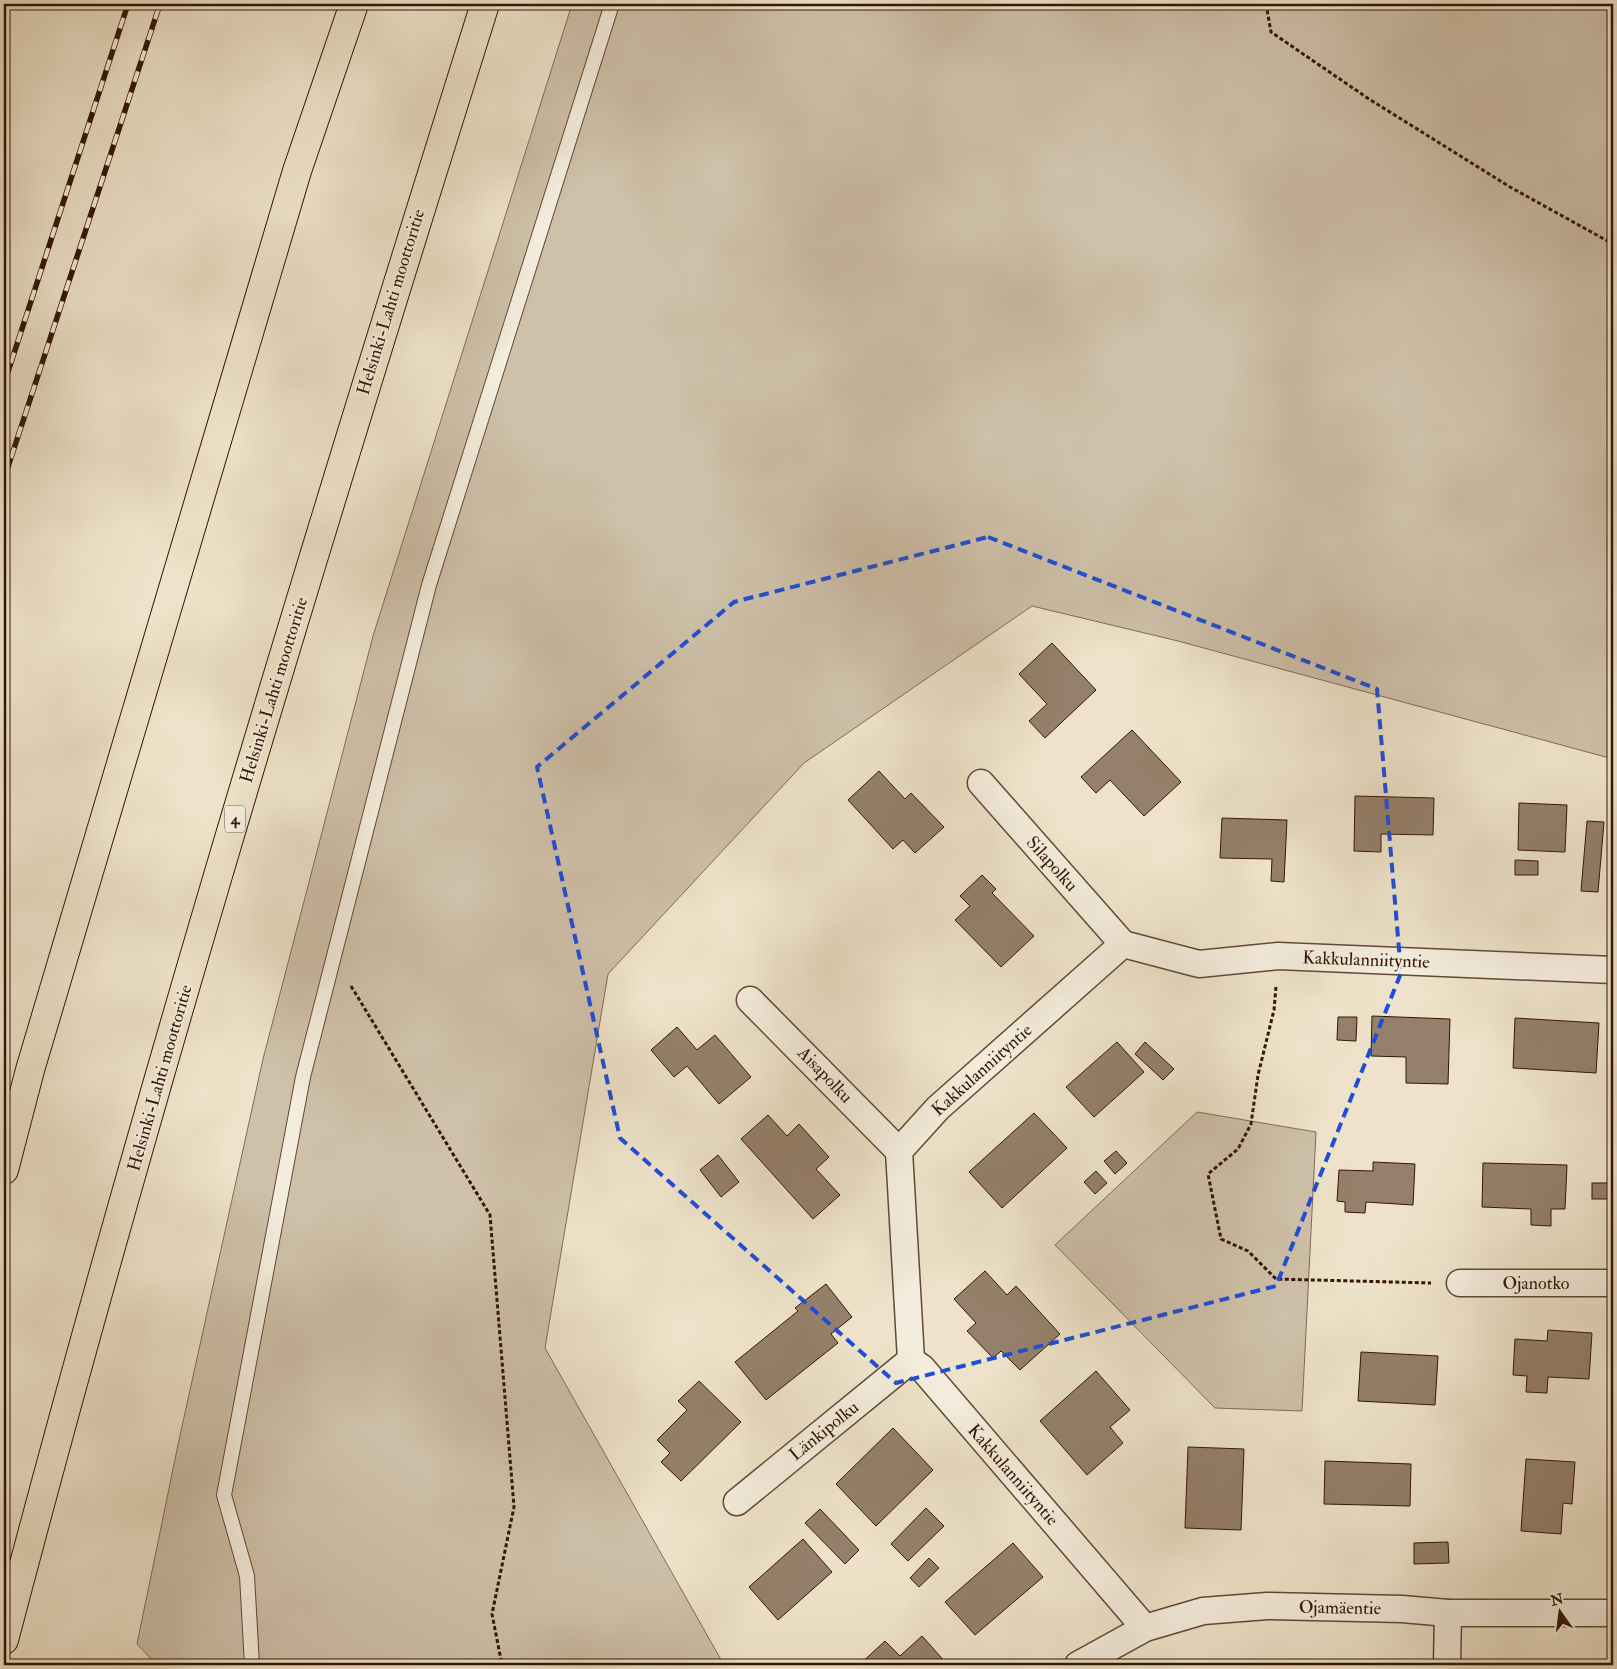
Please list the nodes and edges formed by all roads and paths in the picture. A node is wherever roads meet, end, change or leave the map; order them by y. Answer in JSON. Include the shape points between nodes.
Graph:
{"nodes":[{"id":1,"x":354,"y":4,"type":"edge"},
{"id":2,"x":485,"y":4,"type":"edge"},
{"id":3,"x":612,"y":4,"type":"edge"},
{"id":4,"x":1266,"y":4,"type":"edge"},
{"id":5,"x":1613,"y":244,"type":"edge"},
{"id":6,"x":981,"y":783,"type":"dead end"},
{"id":7,"x":1123,"y":944,"type":"junction"},
{"id":8,"x":1278,"y":956,"type":"junction"},
{"id":9,"x":334,"y":957,"type":"junction"},
{"id":10,"x":1613,"y":970,"type":"edge"},
{"id":11,"x":750,"y":1000,"type":"dead end"},
{"id":12,"x":899,"y":1151,"type":"junction"},
{"id":13,"x":4,"y":1170,"type":"edge"},
{"id":14,"x":1460,"y":1283,"type":"joint"},
{"id":15,"x":1613,"y":1283,"type":"edge"},
{"id":16,"x":911,"y":1360,"type":"junction"},
{"id":17,"x":737,"y":1502,"type":"dead end"},
{"id":18,"x":1448,"y":1613,"type":"junction"},
{"id":19,"x":1613,"y":1614,"type":"edge"},
{"id":20,"x":1145,"y":1628,"type":"junction"},
{"id":21,"x":4,"y":1640,"type":"edge"},
{"id":22,"x":252,"y":1665,"type":"edge"},
{"id":23,"x":502,"y":1665,"type":"edge"},
{"id":24,"x":1078,"y":1665,"type":"edge"},
{"id":25,"x":1447,"y":1665,"type":"edge"}],
"edges":[{"from":1,"to":13,"type":"highway","via":[[297,171],[30,1070]]},
{"from":2,"to":21,"type":"highway","name":"Helsinki-Lahti moottoritie","number":"4","via":[[362,397],[209,906],[57,1438]]},
{"from":3,"to":9,"type":"lane","via":[[428,586]]},
{"from":4,"to":5,"type":"path","via":[[1271,32],[1369,99],[1485,171]]},
{"from":6,"to":7,"type":"street","name":"Silapolku"},
{"from":7,"to":8,"type":"street","name":"Kakkulanniityntie","via":[[1198,964]]},
{"from":7,"to":12,"type":"street","name":"Kakkulanniityntie","via":[[938,1108]]},
{"from":8,"to":10,"type":"street","name":"Kakkulanniityntie"},
{"from":8,"to":14,"type":"path","via":[[1274,1010],[1258,1074],[1251,1124],[1238,1149],[1208,1174],[1221,1239],[1248,1251],[1276,1279]]},
{"from":9,"to":22,"type":"lane","via":[[303,1077],[224,1495],[247,1576]]},
{"from":9,"to":23,"type":"path","via":[[490,1215],[514,1507],[492,1614]]},
{"from":11,"to":12,"type":"street","name":"Aisapolku"},
{"from":12,"to":16,"type":"street"},
{"from":14,"to":15,"type":"street","name":"Ojanotko"},
{"from":16,"to":17,"type":"street","name":"Länkipolku"},
{"from":16,"to":20,"type":"street","name":"Kakkulanniityntie","via":[[922,1368]]},
{"from":18,"to":19,"type":"street","name":"Ojamäentie"},
{"from":18,"to":20,"type":"street","name":"Ojamäentie","via":[[1267,1606],[1203,1611]]},
{"from":18,"to":25,"type":"street"},
{"from":20,"to":24,"type":"street","name":"Ojamäentie"}]}
